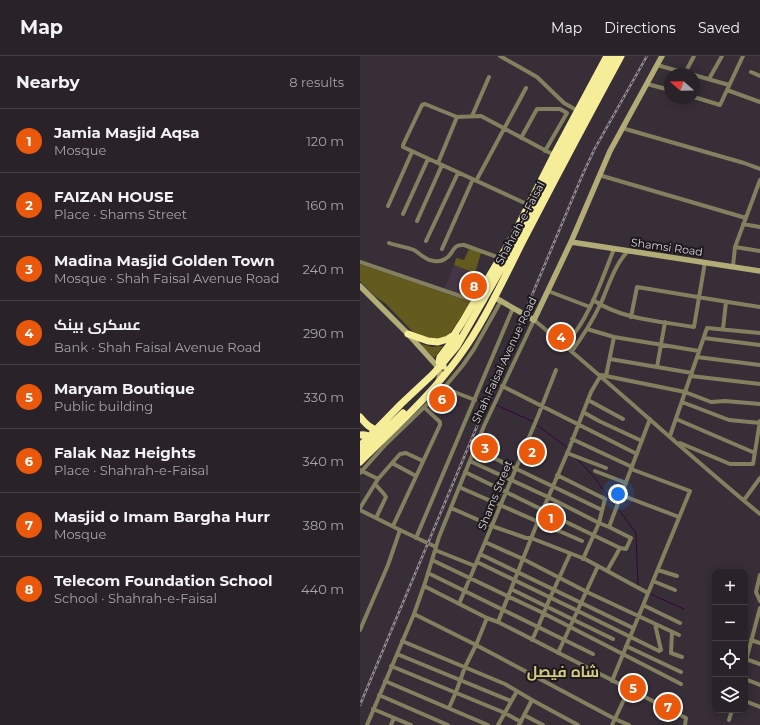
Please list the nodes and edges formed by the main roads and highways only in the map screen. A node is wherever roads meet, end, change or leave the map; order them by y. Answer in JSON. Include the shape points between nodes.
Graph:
{"nodes":[{"id":1,"x":607,"y":56,"type":"edge"},
{"id":2,"x":614,"y":56,"type":"edge"},
{"id":3,"x":621,"y":56,"type":"edge"},
{"id":4,"x":523,"y":228,"type":"junction"},
{"id":5,"x":513,"y":236,"type":"junction"},
{"id":6,"x":504,"y":257,"type":"junction"},
{"id":7,"x":463,"y":321,"type":"junction"},
{"id":8,"x":408,"y":334,"type":"road end"},
{"id":9,"x":472,"y":336,"type":"junction"},
{"id":10,"x":440,"y":386,"type":"junction"},
{"id":11,"x":360,"y":417,"type":"edge"},
{"id":12,"x":398,"y":418,"type":"junction"},
{"id":13,"x":360,"y":436,"type":"edge"},
{"id":14,"x":371,"y":443,"type":"junction"},
{"id":15,"x":360,"y":446,"type":"edge"},
{"id":16,"x":360,"y":455,"type":"edge"},
{"id":17,"x":360,"y":462,"type":"edge"}],
"edges":[{"from":1,"to":5,"type":"highway"},
{"from":2,"to":4,"type":"highway","name":"Shahrah-e-Faisal"},
{"from":3,"to":9,"type":"highway","name":"Shahrah-e-Faisal"},
{"from":4,"to":5,"type":"highway"},
{"from":4,"to":6,"type":"highway","name":"Shahrah-e-Faisal"},
{"from":5,"to":6,"type":"highway"},
{"from":6,"to":7,"type":"highway"},
{"from":6,"to":15,"type":"highway","name":"Shahrah-e-Faisal","via":[[457,346],[432,375]]},
{"from":7,"to":8,"type":"highway","via":[[454,335],[438,342]]},
{"from":7,"to":9,"type":"highway","via":[[439,362],[445,367],[449,366]]},
{"from":9,"to":10,"type":"highway","name":"Shahrah-e-Faisal"},
{"from":10,"to":12,"type":"highway","via":[[422,396]]},
{"from":10,"to":17,"type":"highway","name":"Shahrah-e-Faisal"},
{"from":11,"to":12,"type":"highway","via":[[377,430]]},
{"from":12,"to":14,"type":"highway"},
{"from":13,"to":14,"type":"highway","via":[[370,436]]},
{"from":14,"to":16,"type":"highway"}]}
